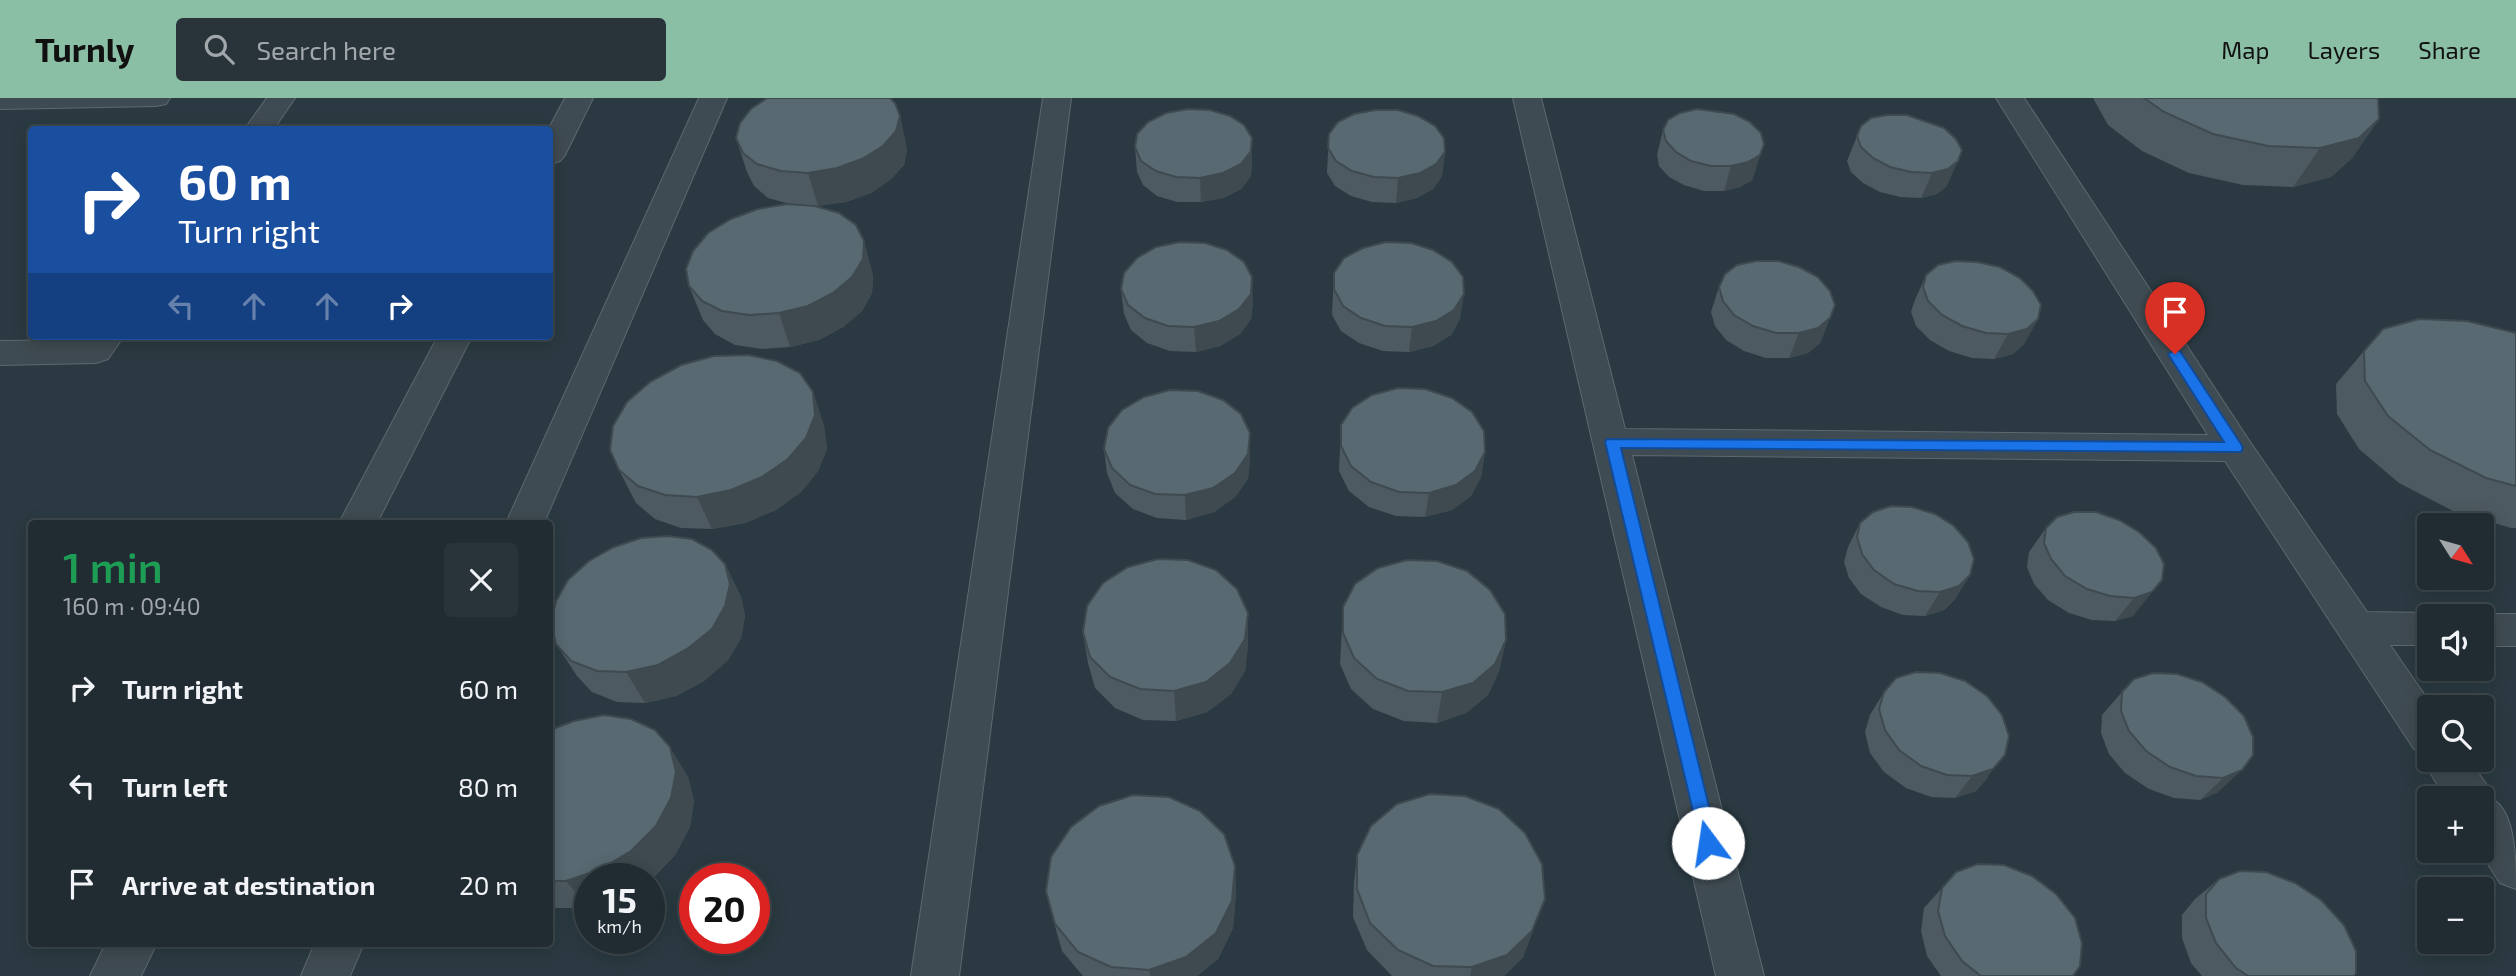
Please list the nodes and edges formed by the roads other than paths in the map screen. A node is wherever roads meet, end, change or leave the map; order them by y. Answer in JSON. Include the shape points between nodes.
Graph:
{"nodes":[{"id":1,"x":156,"y":98,"type":"edge"},
{"id":2,"x":281,"y":98,"type":"edge"},
{"id":3,"x":579,"y":98,"type":"edge"},
{"id":4,"x":712,"y":98,"type":"edge"},
{"id":5,"x":1057,"y":98,"type":"edge"},
{"id":6,"x":1527,"y":98,"type":"edge"},
{"id":7,"x":2010,"y":98,"type":"edge"},
{"id":8,"x":0,"y":101,"type":"edge"},
{"id":9,"x":261,"y":126,"type":"edge"},
{"id":10,"x":553,"y":149,"type":"edge"},
{"id":11,"x":104,"y":340,"type":"edge"},
{"id":12,"x":453,"y":340,"type":"edge"},
{"id":13,"x":0,"y":353,"type":"edge"},
{"id":14,"x":1612,"y":442,"type":"junction"},
{"id":15,"x":2235,"y":448,"type":"junction"},
{"id":16,"x":360,"y":520,"type":"edge"},
{"id":17,"x":526,"y":520,"type":"edge"},
{"id":18,"x":2359,"y":628,"type":"junction"},
{"id":19,"x":2417,"y":629,"type":"edge"},
{"id":20,"x":2494,"y":629,"type":"edge"},
{"id":21,"x":2516,"y":630,"type":"edge"},
{"id":22,"x":2417,"y":717,"type":"edge"},
{"id":23,"x":2494,"y":834,"type":"edge"},
{"id":24,"x":2516,"y":868,"type":"edge"},
{"id":25,"x":131,"y":947,"type":"edge"},
{"id":26,"x":338,"y":947,"type":"edge"},
{"id":27,"x":114,"y":976,"type":"edge"},
{"id":28,"x":325,"y":976,"type":"edge"},
{"id":29,"x":936,"y":976,"type":"edge"},
{"id":30,"x":1740,"y":976,"type":"edge"}],
"edges":[{"from":1,"to":8,"type":"lane"},
{"from":2,"to":9,"type":"lane"},
{"from":3,"to":10,"type":"lane"},
{"from":4,"to":17,"type":"lane"},
{"from":5,"to":29,"type":"lane"},
{"from":6,"to":14,"type":"lane"},
{"from":7,"to":15,"type":"lane"},
{"from":11,"to":13,"type":"lane","via":[[96,352]]},
{"from":12,"to":16,"type":"lane"},
{"from":14,"to":15,"type":"lane"},
{"from":14,"to":30,"type":"lane"},
{"from":15,"to":18,"type":"lane"},
{"from":18,"to":19,"type":"lane"},
{"from":18,"to":22,"type":"lane"},
{"from":20,"to":21,"type":"lane"},
{"from":23,"to":24,"type":"lane"},
{"from":25,"to":27,"type":"lane"},
{"from":26,"to":28,"type":"lane"}]}
